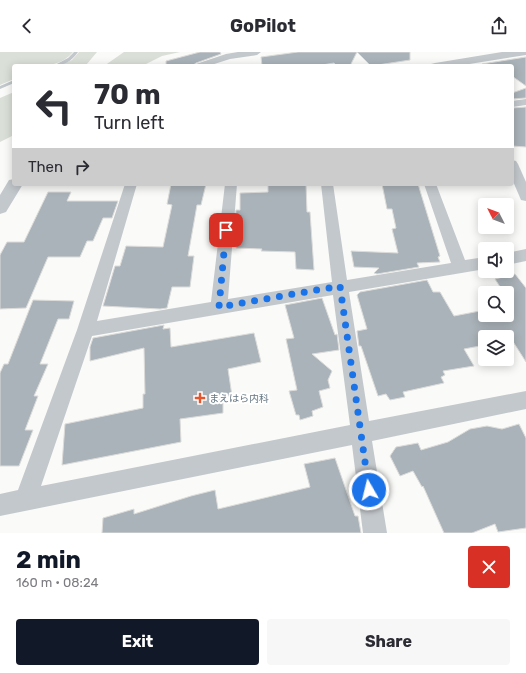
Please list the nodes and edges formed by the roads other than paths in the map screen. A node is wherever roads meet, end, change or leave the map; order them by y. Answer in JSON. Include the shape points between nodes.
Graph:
{"nodes":[{"id":1,"x":76,"y":52,"type":"edge"},
{"id":2,"x":257,"y":52,"type":"edge"},
{"id":3,"x":524,"y":52,"type":"edge"},
{"id":4,"x":60,"y":64,"type":"edge"},
{"id":5,"x":205,"y":64,"type":"edge"},
{"id":6,"x":448,"y":64,"type":"edge"},
{"id":7,"x":12,"y":82,"type":"edge"},
{"id":8,"x":0,"y":88,"type":"edge"},
{"id":9,"x":526,"y":102,"type":"edge"},
{"id":10,"x":514,"y":104,"type":"edge"},
{"id":11,"x":514,"y":169,"type":"edge"},
{"id":12,"x":13,"y":186,"type":"edge"},
{"id":13,"x":130,"y":186,"type":"edge"},
{"id":14,"x":231,"y":186,"type":"edge"},
{"id":15,"x":327,"y":186,"type":"edge"},
{"id":16,"x":431,"y":186,"type":"edge"},
{"id":17,"x":526,"y":197,"type":"edge"},
{"id":18,"x":0,"y":208,"type":"edge"},
{"id":19,"x":526,"y":255,"type":"edge"},
{"id":20,"x":514,"y":258,"type":"edge"},
{"id":21,"x":478,"y":264,"type":"edge"},
{"id":22,"x":460,"y":267,"type":"junction"},
{"id":23,"x":340,"y":286,"type":"junction"},
{"id":24,"x":219,"y":307,"type":"junction"},
{"id":25,"x":86,"y":330,"type":"junction"},
{"id":26,"x":526,"y":400,"type":"edge"},
{"id":27,"x":361,"y":432,"type":"junction"},
{"id":28,"x":25,"y":500,"type":"junction"},
{"id":29,"x":0,"y":505,"type":"edge"},
{"id":30,"x":375,"y":533,"type":"edge"}],
"edges":[{"from":1,"to":4,"type":"lane"},
{"from":2,"to":5,"type":"street","via":[[229,56]]},
{"from":3,"to":6,"type":"street"},
{"from":7,"to":8,"type":"lane"},
{"from":9,"to":10,"type":"street"},
{"from":11,"to":17,"type":"street"},
{"from":12,"to":18,"type":"street"},
{"from":13,"to":25,"type":"street"},
{"from":14,"to":24,"type":"street"},
{"from":15,"to":23,"type":"street"},
{"from":16,"to":22,"type":"street"},
{"from":19,"to":20,"type":"street"},
{"from":21,"to":22,"type":"street"},
{"from":22,"to":23,"type":"street"},
{"from":23,"to":24,"type":"street"},
{"from":23,"to":27,"type":"street"},
{"from":24,"to":25,"type":"street"},
{"from":25,"to":28,"type":"street"},
{"from":26,"to":27,"type":"street"},
{"from":27,"to":28,"type":"street"},
{"from":27,"to":30,"type":"street"},
{"from":28,"to":29,"type":"street"}]}
